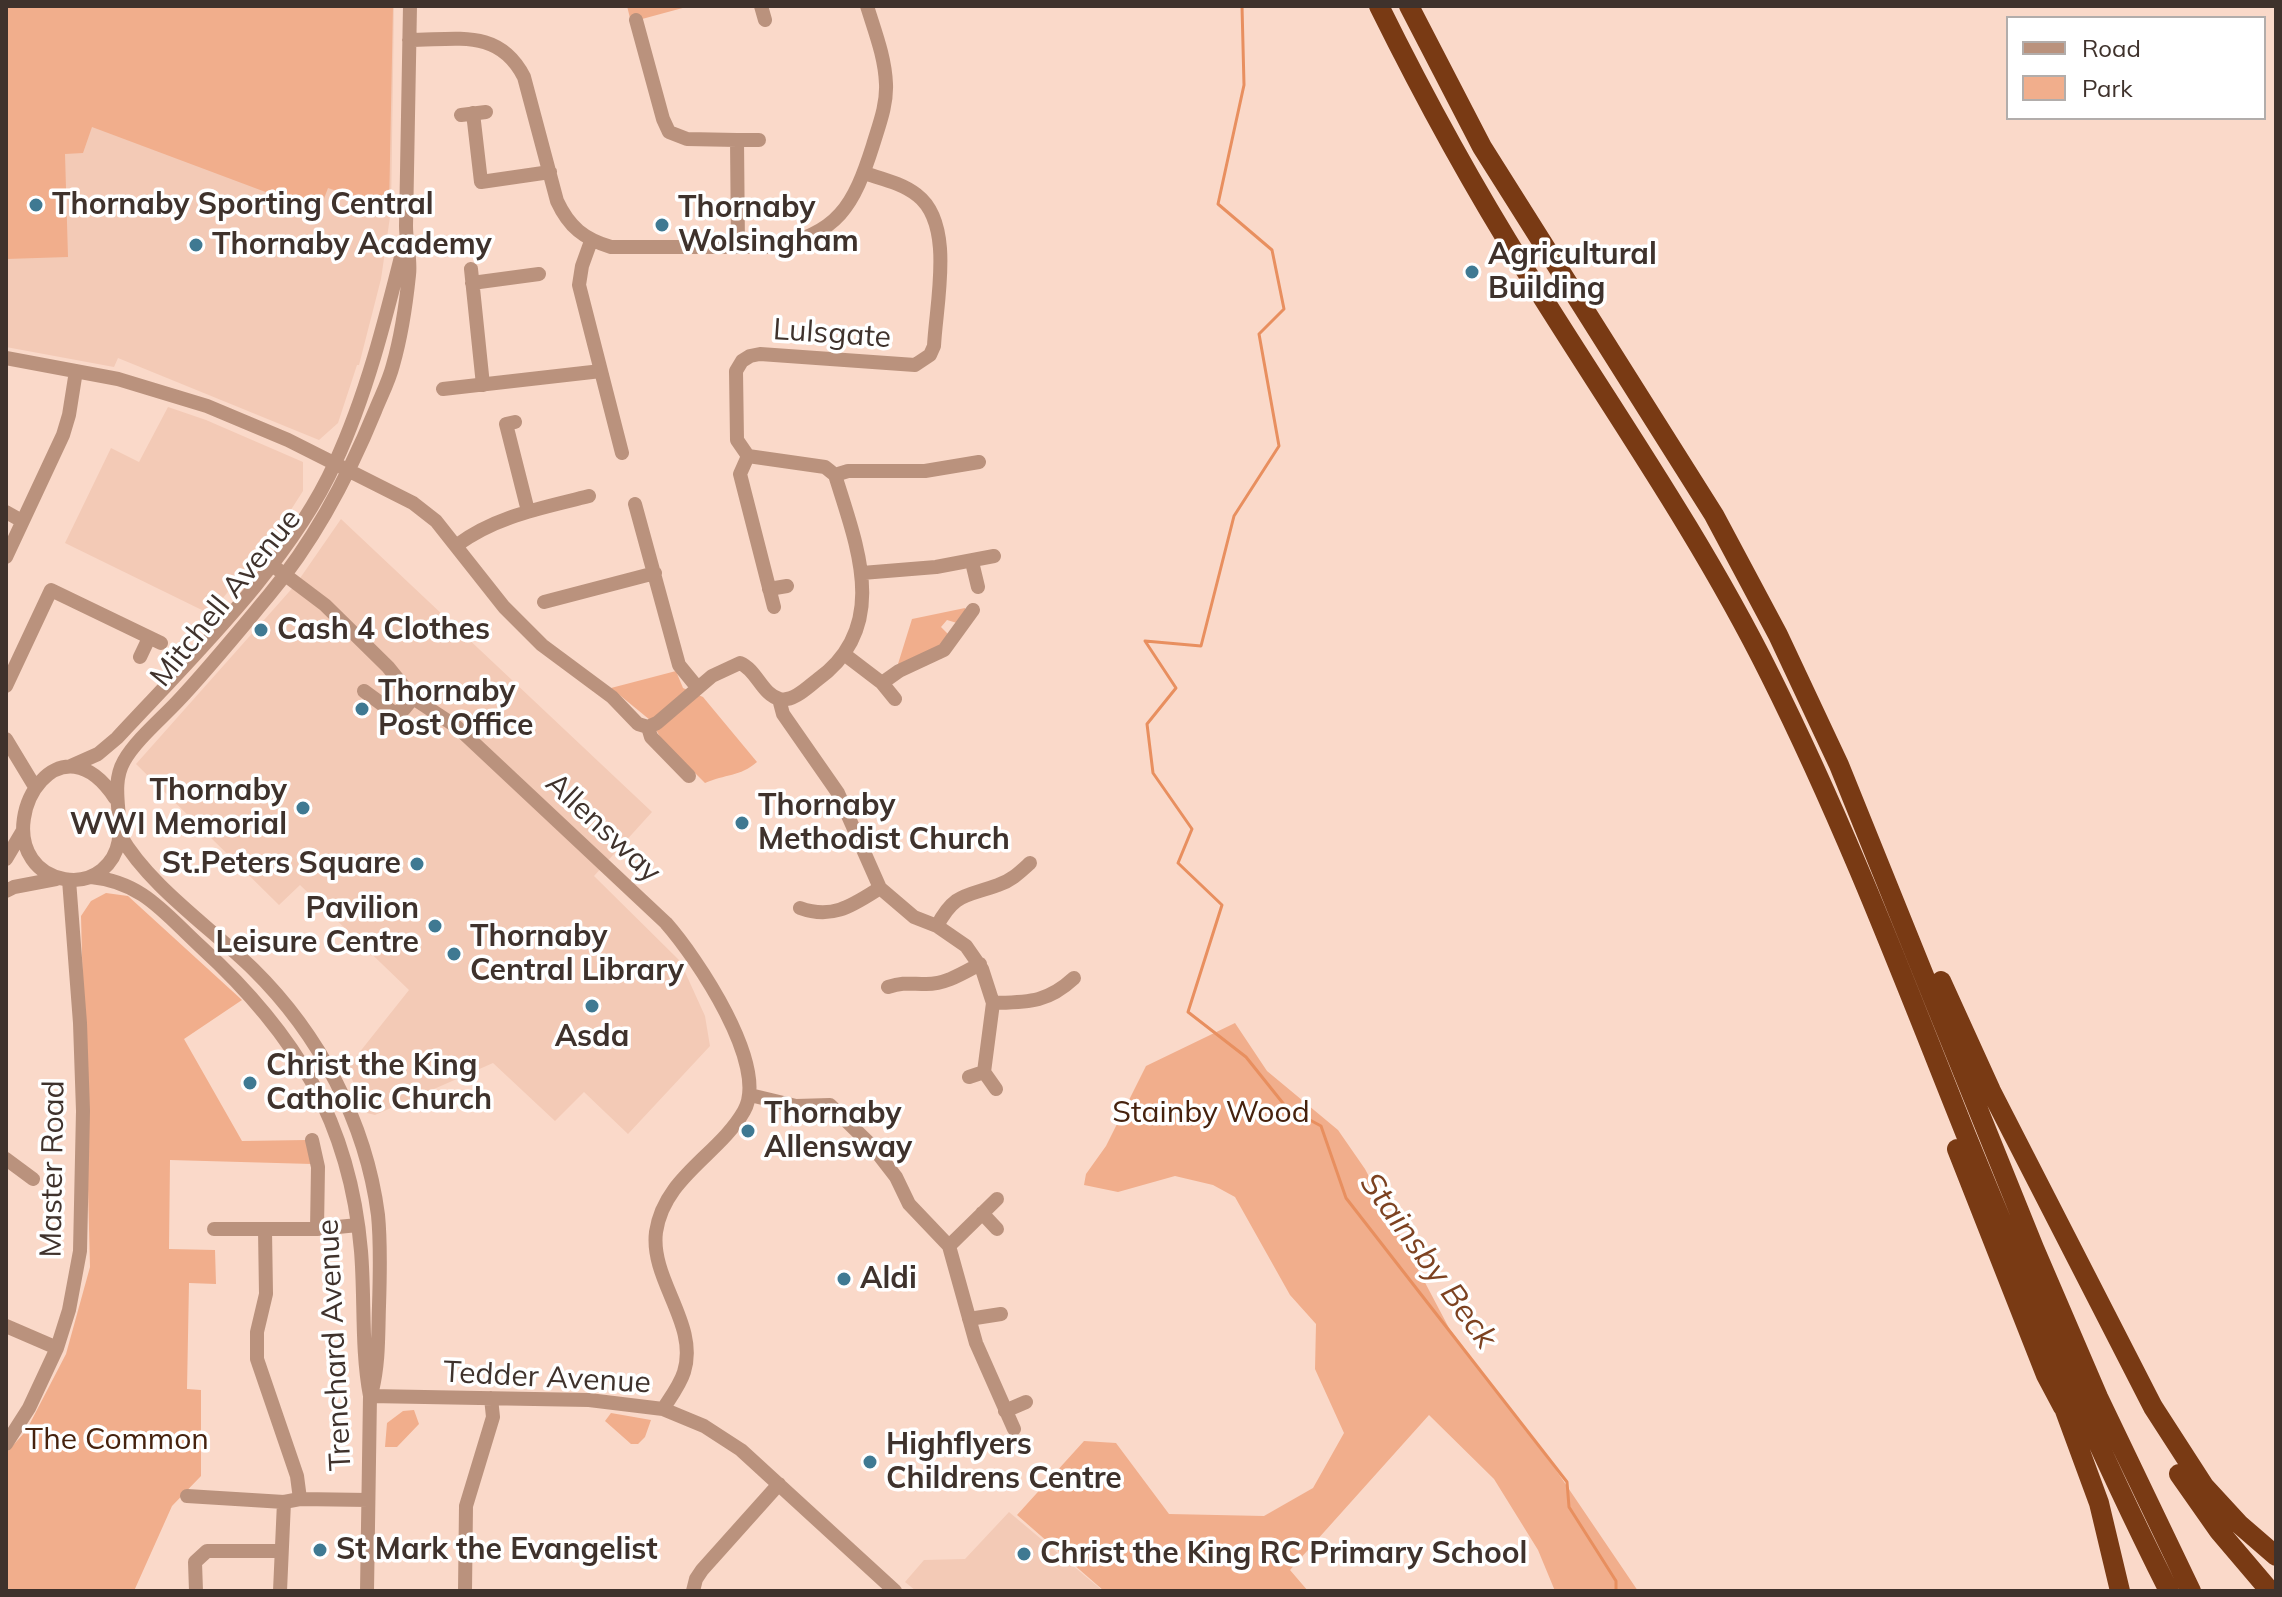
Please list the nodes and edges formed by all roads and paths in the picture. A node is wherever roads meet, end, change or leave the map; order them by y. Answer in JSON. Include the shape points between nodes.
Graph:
{"nodes":[{"id":1,"x":410,"y":6,"type":"edge"},
{"id":2,"x":867,"y":6,"type":"edge"},
{"id":3,"x":1379,"y":6,"type":"edge"},
{"id":4,"x":1409,"y":6,"type":"edge"},
{"id":5,"x":636,"y":20,"type":"dead end"},
{"id":6,"x":409,"y":40,"type":"junction"},
{"id":7,"x":473,"y":113,"type":"dead end"},
{"id":8,"x":737,"y":140,"type":"junction"},
{"id":9,"x":759,"y":140,"type":"dead end"},
{"id":10,"x":550,"y":172,"type":"junction"},
{"id":11,"x":864,"y":173,"type":"junction"},
{"id":12,"x":406,"y":236,"type":"junction"},
{"id":13,"x":591,"y":241,"type":"junction"},
{"id":14,"x":738,"y":247,"type":"junction"},
{"id":15,"x":539,"y":274,"type":"dead end"},
{"id":16,"x":6,"y":358,"type":"edge"},
{"id":17,"x":76,"y":371,"type":"junction"},
{"id":18,"x":601,"y":371,"type":"junction"},
{"id":19,"x":483,"y":385,"type":"junction"},
{"id":20,"x":443,"y":389,"type":"dead end"},
{"id":21,"x":515,"y":422,"type":"dead end"},
{"id":22,"x":622,"y":453,"type":"dead end"},
{"id":23,"x":748,"y":456,"type":"junction"},
{"id":24,"x":968,"y":459,"type":"dead end"},
{"id":25,"x":335,"y":463,"type":"junction"},
{"id":26,"x":349,"y":470,"type":"junction"},
{"id":27,"x":835,"y":475,"type":"junction"},
{"id":28,"x":589,"y":496,"type":"dead end"},
{"id":29,"x":635,"y":504,"type":"dead end"},
{"id":30,"x":528,"y":511,"type":"junction"},
{"id":31,"x":6,"y":512,"type":"edge"},
{"id":32,"x":22,"y":521,"type":"junction"},
{"id":33,"x":457,"y":545,"type":"junction"},
{"id":34,"x":994,"y":556,"type":"dead end"},
{"id":35,"x":6,"y":557,"type":"edge"},
{"id":36,"x":972,"y":562,"type":"junction"},
{"id":37,"x":272,"y":565,"type":"junction"},
{"id":38,"x":655,"y":573,"type":"junction"},
{"id":39,"x":862,"y":573,"type":"junction"},
{"id":40,"x":285,"y":576,"type":"junction"},
{"id":41,"x":787,"y":586,"type":"dead end"},
{"id":42,"x":978,"y":587,"type":"dead end"},
{"id":43,"x":769,"y":589,"type":"junction"},
{"id":44,"x":544,"y":602,"type":"dead end"},
{"id":45,"x":774,"y":607,"type":"dead end"},
{"id":46,"x":973,"y":610,"type":"dead end"},
{"id":47,"x":946,"y":623,"type":"dead end"},
{"id":48,"x":959,"y":632,"type":"junction"},
{"id":49,"x":1778,"y":635,"type":"junction"},
{"id":50,"x":844,"y":654,"type":"junction"},
{"id":51,"x":140,"y":657,"type":"dead end"},
{"id":52,"x":882,"y":683,"type":"junction"},
{"id":53,"x":6,"y":686,"type":"edge"},
{"id":54,"x":697,"y":687,"type":"junction"},
{"id":55,"x":364,"y":691,"type":"dead end"},
{"id":56,"x":413,"y":698,"type":"junction"},
{"id":57,"x":779,"y":699,"type":"junction"},
{"id":58,"x":895,"y":699,"type":"dead end"},
{"id":59,"x":648,"y":727,"type":"junction"},
{"id":60,"x":6,"y":739,"type":"edge"},
{"id":61,"x":1801,"y":742,"type":"junction"},
{"id":62,"x":71,"y":766,"type":"junction"},
{"id":63,"x":689,"y":776,"type":"dead end"},
{"id":64,"x":35,"y":787,"type":"junction"},
{"id":65,"x":115,"y":798,"type":"junction"},
{"id":66,"x":22,"y":831,"type":"junction"},
{"id":67,"x":120,"y":835,"type":"junction"},
{"id":68,"x":6,"y":859,"type":"edge"},
{"id":69,"x":1030,"y":863,"type":"dead end"},
{"id":70,"x":1004,"y":864,"type":"dead end"},
{"id":71,"x":87,"y":877,"type":"junction"},
{"id":72,"x":1013,"y":878,"type":"junction"},
{"id":73,"x":63,"y":880,"type":"junction"},
{"id":74,"x":880,"y":888,"type":"junction"},
{"id":75,"x":6,"y":891,"type":"edge"},
{"id":76,"x":800,"y":908,"type":"dead end"},
{"id":77,"x":937,"y":926,"type":"junction"},
{"id":78,"x":980,"y":964,"type":"junction"},
{"id":79,"x":253,"y":969,"type":"junction"},
{"id":80,"x":1074,"y":978,"type":"dead end"},
{"id":81,"x":240,"y":983,"type":"junction"},
{"id":82,"x":888,"y":987,"type":"dead end"},
{"id":83,"x":993,"y":1003,"type":"junction"},
{"id":84,"x":984,"y":1072,"type":"junction"},
{"id":85,"x":969,"y":1077,"type":"dead end"},
{"id":86,"x":996,"y":1089,"type":"dead end"},
{"id":87,"x":750,"y":1095,"type":"junction"},
{"id":88,"x":312,"y":1140,"type":"dead end"},
{"id":89,"x":7,"y":1161,"type":"edge"},
{"id":90,"x":33,"y":1179,"type":"dead end"},
{"id":91,"x":997,"y":1199,"type":"dead end"},
{"id":92,"x":982,"y":1213,"type":"junction"},
{"id":93,"x":358,"y":1225,"type":"junction"},
{"id":94,"x":214,"y":1229,"type":"dead end"},
{"id":95,"x":317,"y":1229,"type":"junction"},
{"id":96,"x":997,"y":1229,"type":"dead end"},
{"id":97,"x":265,"y":1230,"type":"junction"},
{"id":98,"x":2006,"y":1232,"type":"junction"},
{"id":99,"x":949,"y":1246,"type":"junction"},
{"id":100,"x":2088,"y":1283,"type":"junction"},
{"id":101,"x":371,"y":1310,"type":"junction"},
{"id":102,"x":1001,"y":1314,"type":"dead end"},
{"id":103,"x":969,"y":1319,"type":"junction"},
{"id":104,"x":6,"y":1326,"type":"edge"},
{"id":105,"x":57,"y":1348,"type":"junction"},
{"id":106,"x":370,"y":1396,"type":"junction"},
{"id":107,"x":491,"y":1398,"type":"junction"},
{"id":108,"x":1026,"y":1402,"type":"dead end"},
{"id":109,"x":2063,"y":1407,"type":"junction"},
{"id":110,"x":663,"y":1409,"type":"junction"},
{"id":111,"x":1005,"y":1411,"type":"junction"},
{"id":112,"x":1014,"y":1429,"type":"dead end"},
{"id":113,"x":6,"y":1444,"type":"edge"},
{"id":114,"x":779,"y":1484,"type":"junction"},
{"id":115,"x":187,"y":1496,"type":"dead end"},
{"id":116,"x":300,"y":1499,"type":"junction"},
{"id":117,"x":368,"y":1500,"type":"junction"},
{"id":118,"x":284,"y":1502,"type":"junction"},
{"id":119,"x":2099,"y":1503,"type":"junction"},
{"id":120,"x":281,"y":1551,"type":"junction"},
{"id":121,"x":2276,"y":1556,"type":"edge"},
{"id":122,"x":196,"y":1591,"type":"edge"},
{"id":123,"x":280,"y":1591,"type":"edge"},
{"id":124,"x":367,"y":1591,"type":"edge"},
{"id":125,"x":465,"y":1591,"type":"edge"},
{"id":126,"x":693,"y":1591,"type":"edge"},
{"id":127,"x":895,"y":1591,"type":"edge"},
{"id":128,"x":2111,"y":1591,"type":"edge"},
{"id":129,"x":2120,"y":1591,"type":"edge"},
{"id":130,"x":2169,"y":1591,"type":"edge"},
{"id":131,"x":2191,"y":1591,"type":"edge"},
{"id":132,"x":2270,"y":1591,"type":"edge"}],
"edges":[{"from":1,"to":6,"type":"street","name":"Mitchell Avenue"},
{"from":2,"to":11,"type":"street","via":[[884,60],[886,88]]},
{"from":3,"to":61,"type":"highway","via":[[1478,194],[1718,577]]},
{"from":4,"to":49,"type":"highway","via":[[1482,147],[1714,515]]},
{"from":5,"to":8,"type":"street","via":[[669,132],[687,139]]},
{"from":6,"to":10,"type":"street","via":[[476,40],[500,47],[516,61]]},
{"from":6,"to":12,"type":"street","name":"Mitchell Avenue"},
{"from":7,"to":10,"type":"street","via":[[481,182]]},
{"from":8,"to":9,"type":"street"},
{"from":8,"to":14,"type":"street"},
{"from":10,"to":13,"type":"street","via":[[565,218]]},
{"from":11,"to":14,"type":"street","via":[[853,198],[819,233],[798,243]]},
{"from":11,"to":23,"type":"street","name":"Lulsgate","via":[[919,196],[936,221],[940,253],[934,346],[915,365],[750,356],[736,371],[737,440]]},
{"from":12,"to":25,"type":"street","name":"Mitchell Avenue","via":[[371,364]]},
{"from":12,"to":26,"type":"street","name":"Mitchell Avenue","via":[[410,272],[393,366]]},
{"from":13,"to":14,"type":"street","via":[[611,247]]},
{"from":13,"to":18,"type":"street","via":[[579,285]]},
{"from":15,"to":19,"type":"street","via":[[472,276]]},
{"from":16,"to":17,"type":"street"},
{"from":17,"to":25,"type":"street","via":[[207,406]]},
{"from":17,"to":32,"type":"street","via":[[63,435]]},
{"from":18,"to":19,"type":"street"},
{"from":18,"to":22,"type":"street"},
{"from":19,"to":20,"type":"street"},
{"from":21,"to":30,"type":"street","via":[[506,424]]},
{"from":23,"to":27,"type":"street","via":[[825,467]]},
{"from":23,"to":43,"type":"street","name":"Lulsgate","via":[[740,474]]},
{"from":24,"to":27,"type":"street","via":[[925,471]]},
{"from":25,"to":26,"type":"street"},
{"from":25,"to":37,"type":"street","name":"Mitchell Avenue"},
{"from":26,"to":33,"type":"street","via":[[413,503]]},
{"from":26,"to":40,"type":"street","name":"Mitchell Avenue"},
{"from":27,"to":39,"type":"street"},
{"from":28,"to":30,"type":"street"},
{"from":29,"to":38,"type":"street"},
{"from":30,"to":33,"type":"street","via":[[480,527]]},
{"from":31,"to":32,"type":"street"},
{"from":32,"to":35,"type":"street"},
{"from":33,"to":59,"type":"street","via":[[494,597],[542,645]]},
{"from":34,"to":36,"type":"street"},
{"from":36,"to":39,"type":"street"},
{"from":36,"to":42,"type":"street"},
{"from":37,"to":40,"type":"street","name":"Allensway"},
{"from":37,"to":62,"type":"street","name":"Mitchell Avenue","via":[[117,738]]},
{"from":38,"to":44,"type":"street"},
{"from":38,"to":54,"type":"street","via":[[679,665]]},
{"from":39,"to":50,"type":"street","via":[[858,625]]},
{"from":40,"to":56,"type":"street","name":"Allensway","via":[[325,605]]},
{"from":40,"to":65,"type":"street","name":"Mitchell Avenue","via":[[124,760]]},
{"from":41,"to":43,"type":"street"},
{"from":43,"to":45,"type":"street","name":"Lulsgate"},
{"from":46,"to":48,"type":"street"},
{"from":47,"to":48,"type":"street"},
{"from":48,"to":52,"type":"street","via":[[944,650]]},
{"from":49,"to":100,"type":"highway","via":[[1827,711],[1953,1009]]},
{"from":49,"to":131,"type":"highway","via":[[1839,765],[2092,1383]]},
{"from":50,"to":52,"type":"street"},
{"from":50,"to":57,"type":"street","via":[[790,699]]},
{"from":51,"to":53,"type":"street","via":[[155,640],[51,590]]},
{"from":52,"to":58,"type":"street"},
{"from":54,"to":57,"type":"street","via":[[740,663]]},
{"from":54,"to":59,"type":"street"},
{"from":55,"to":56,"type":"street","via":[[394,713]]},
{"from":56,"to":87,"type":"street","name":"Allensway","via":[[457,727],[685,945],[724,1011],[743,1056]]},
{"from":57,"to":74,"type":"street","via":[[783,714],[838,793]]},
{"from":59,"to":63,"type":"street","via":[[651,737]]},
{"from":60,"to":64,"type":"street"},
{"from":61,"to":98,"type":"highway","via":[[1836,814]]},
{"from":61,"to":109,"type":"highway","via":[[2035,1348]]},
{"from":62,"to":64,"type":"street","name":"Mitchell Avenue","via":[[52,772]]},
{"from":62,"to":65,"type":"street","via":[[97,775]]},
{"from":64,"to":66,"type":"street"},
{"from":65,"to":67,"type":"street","name":"Mitchell Avenue"},
{"from":66,"to":68,"type":"street"},
{"from":66,"to":73,"type":"street","via":[[32,860]]},
{"from":67,"to":71,"type":"street","via":[[113,858]]},
{"from":67,"to":79,"type":"street","name":"Trenchard Avenue","via":[[150,876]]},
{"from":69,"to":72,"type":"street"},
{"from":70,"to":72,"type":"street"},
{"from":71,"to":73,"type":"street"},
{"from":71,"to":81,"type":"street","name":"Trenchard Avenue","via":[[125,883],[146,897]]},
{"from":72,"to":77,"type":"street","via":[[967,894],[947,907]]},
{"from":73,"to":75,"type":"street"},
{"from":73,"to":105,"type":"street","name":"Master Road","via":[[80,1023],[82,1096],[80,1251]]},
{"from":74,"to":76,"type":"street","via":[[816,921]]},
{"from":74,"to":77,"type":"street","via":[[914,917]]},
{"from":77,"to":78,"type":"street","via":[[966,946]]},
{"from":78,"to":82,"type":"street","via":[[950,980],[928,984],[905,974]]},
{"from":78,"to":83,"type":"street"},
{"from":79,"to":81,"type":"street"},
{"from":79,"to":101,"type":"street","name":"Trenchard Avenue","via":[[331,1070],[361,1139],[374,1191],[379,1247]]},
{"from":80,"to":83,"type":"street","via":[[1058,993],[1032,1002]]},
{"from":81,"to":93,"type":"street","name":"Trenchard Avenue","via":[[282,1033],[314,1084],[345,1162]]},
{"from":83,"to":84,"type":"street"},
{"from":84,"to":85,"type":"street"},
{"from":84,"to":86,"type":"street"},
{"from":87,"to":99,"type":"street","via":[[796,1106],[830,1105],[872,1146],[909,1204]]},
{"from":87,"to":110,"type":"street","via":[[745,1111],[676,1186],[660,1216],[659,1261],[680,1322],[686,1361]]},
{"from":88,"to":95,"type":"street","via":[[318,1167]]},
{"from":89,"to":90,"type":"street"},
{"from":91,"to":92,"type":"street"},
{"from":92,"to":96,"type":"street"},
{"from":92,"to":99,"type":"street"},
{"from":93,"to":95,"type":"street"},
{"from":93,"to":101,"type":"street","name":"Trenchard Avenue"},
{"from":94,"to":97,"type":"street"},
{"from":95,"to":97,"type":"street"},
{"from":97,"to":116,"type":"street","via":[[266,1294],[257,1359]]},
{"from":98,"to":109,"type":"highway"},
{"from":98,"to":130,"type":"highway"},
{"from":99,"to":103,"type":"street"},
{"from":100,"to":121,"type":"highway","via":[[2173,1441],[2204,1486]]},
{"from":100,"to":132,"type":"highway","via":[[2163,1449],[2219,1531]]},
{"from":101,"to":106,"type":"street","name":"Trenchard Avenue","via":[[365,1366]]},
{"from":102,"to":103,"type":"street"},
{"from":103,"to":111,"type":"street"},
{"from":104,"to":105,"type":"street"},
{"from":105,"to":113,"type":"street","name":"Master Road"},
{"from":106,"to":107,"type":"street","name":"Tedder Avenue"},
{"from":106,"to":117,"type":"street","name":"Trenchard Avenue"},
{"from":107,"to":110,"type":"street","name":"Tedder Avenue","via":[[589,1400]]},
{"from":107,"to":125,"type":"street","via":[[493,1417],[466,1506]]},
{"from":108,"to":111,"type":"street"},
{"from":109,"to":119,"type":"highway"},
{"from":110,"to":114,"type":"street","name":"Tedder Avenue","via":[[704,1426]]},
{"from":111,"to":112,"type":"street"},
{"from":114,"to":126,"type":"street","via":[[702,1570]]},
{"from":114,"to":127,"type":"street","name":"Tedder Avenue"},
{"from":115,"to":118,"type":"street"},
{"from":116,"to":117,"type":"street"},
{"from":116,"to":118,"type":"street"},
{"from":117,"to":124,"type":"street","name":"Trenchard Avenue"},
{"from":118,"to":120,"type":"street"},
{"from":119,"to":128,"type":"highway"},
{"from":119,"to":129,"type":"highway"},
{"from":120,"to":122,"type":"street","via":[[207,1551],[195,1562]]},
{"from":120,"to":123,"type":"street"}]}
